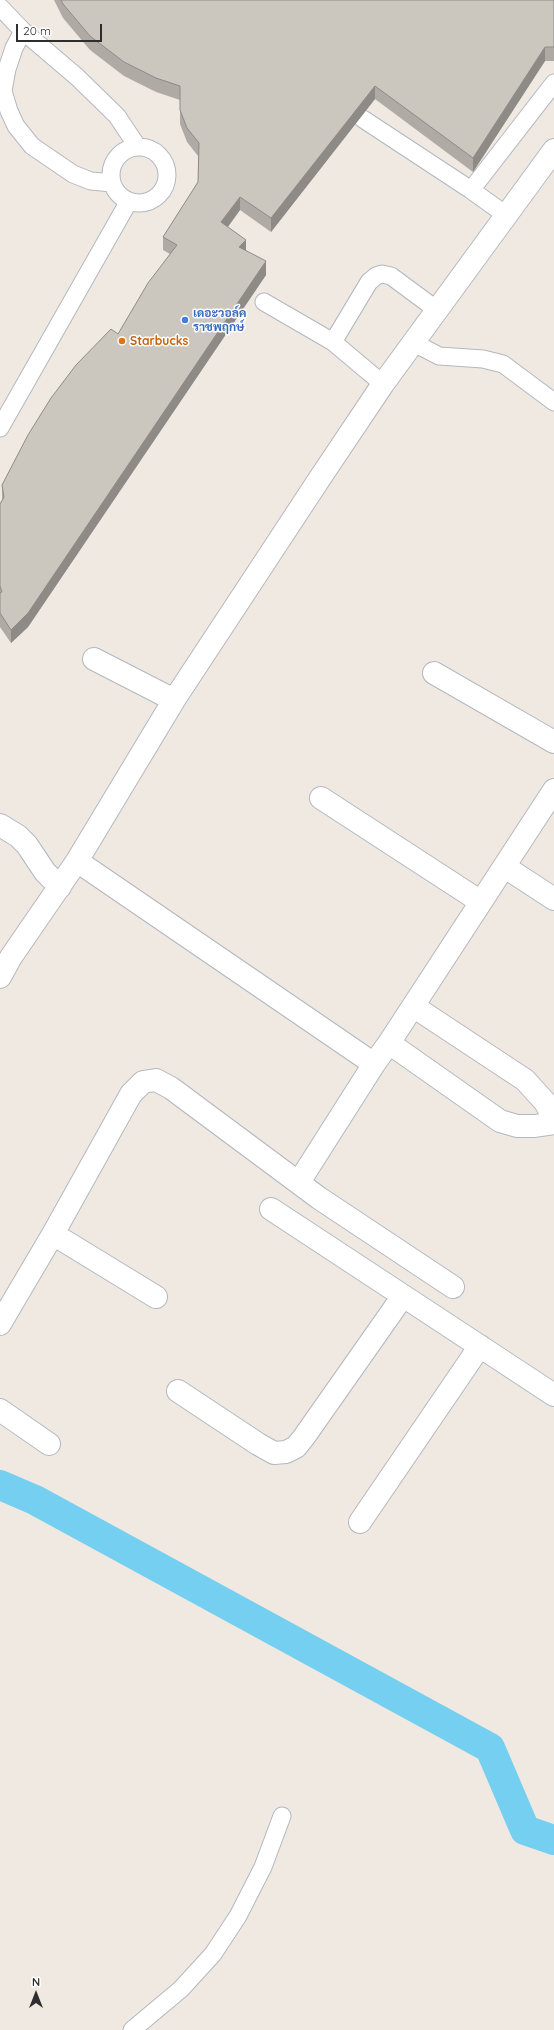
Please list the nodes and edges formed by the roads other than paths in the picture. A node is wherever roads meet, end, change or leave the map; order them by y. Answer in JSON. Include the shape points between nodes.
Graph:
{"nodes":[{"id":1,"x":0,"y":7,"type":"edge"},
{"id":2,"x":23,"y":31,"type":"junction"},
{"id":3,"x":554,"y":83,"type":"edge"},
{"id":4,"x":363,"y":119,"type":"dead end"},
{"id":5,"x":137,"y":146,"type":"junction"},
{"id":6,"x":554,"y":150,"type":"edge"},
{"id":7,"x":112,"y":183,"type":"junction"},
{"id":8,"x":471,"y":190,"type":"junction"},
{"id":9,"x":129,"y":201,"type":"junction"},
{"id":10,"x":506,"y":215,"type":"junction"},
{"id":11,"x":264,"y":302,"type":"dead end"},
{"id":12,"x":437,"y":310,"type":"junction"},
{"id":13,"x":333,"y":342,"type":"junction"},
{"id":14,"x":414,"y":343,"type":"junction"},
{"id":15,"x":383,"y":384,"type":"junction"},
{"id":16,"x":554,"y":402,"type":"edge"},
{"id":17,"x":0,"y":428,"type":"edge"},
{"id":18,"x":94,"y":659,"type":"dead end"},
{"id":19,"x":434,"y":673,"type":"dead end"},
{"id":20,"x":174,"y":700,"type":"junction"},
{"id":21,"x":554,"y":742,"type":"edge"},
{"id":22,"x":554,"y":790,"type":"edge"},
{"id":23,"x":321,"y":798,"type":"dead end"},
{"id":24,"x":0,"y":825,"type":"edge"},
{"id":25,"x":77,"y":861,"type":"junction"},
{"id":26,"x":505,"y":867,"type":"junction"},
{"id":27,"x":60,"y":887,"type":"junction"},
{"id":28,"x":554,"y":899,"type":"edge"},
{"id":29,"x":481,"y":902,"type":"junction"},
{"id":30,"x":5,"y":961,"type":"edge"},
{"id":31,"x":0,"y":977,"type":"edge"},
{"id":32,"x":413,"y":1006,"type":"junction"},
{"id":33,"x":389,"y":1043,"type":"junction"},
{"id":34,"x":374,"y":1064,"type":"junction"},
{"id":35,"x":554,"y":1119,"type":"edge"},
{"id":36,"x":554,"y":1123,"type":"edge"},
{"id":37,"x":299,"y":1182,"type":"junction"},
{"id":38,"x":271,"y":1209,"type":"dead end"},
{"id":39,"x":53,"y":1234,"type":"junction"},
{"id":40,"x":453,"y":1287,"type":"dead end"},
{"id":41,"x":403,"y":1296,"type":"junction"},
{"id":42,"x":156,"y":1297,"type":"dead end"},
{"id":43,"x":0,"y":1324,"type":"edge"},
{"id":44,"x":480,"y":1346,"type":"junction"},
{"id":45,"x":178,"y":1391,"type":"dead end"},
{"id":46,"x":554,"y":1395,"type":"edge"},
{"id":47,"x":0,"y":1410,"type":"edge"},
{"id":48,"x":49,"y":1444,"type":"dead end"},
{"id":49,"x":360,"y":1522,"type":"dead end"},
{"id":50,"x":282,"y":1816,"type":"dead end"},
{"id":51,"x":132,"y":2030,"type":"edge"}],
"edges":[{"from":1,"to":2,"type":"lane"},
{"from":2,"to":5,"type":"lane","via":[[77,77],[117,116]]},
{"from":2,"to":7,"type":"lane","via":[[14,48],[3,91],[16,126],[32,146],[73,174],[91,181]]},
{"from":3,"to":8,"type":"lane"},
{"from":4,"to":8,"type":"lane"},
{"from":5,"to":7,"type":"lane","via":[[125,150],[116,159],[111,170]]},
{"from":5,"to":9,"type":"lane","via":[[150,148],[160,155],[167,166],[168,179],[163,191],[154,200],[142,203]]},
{"from":6,"to":10,"type":"street"},
{"from":7,"to":9,"type":"lane","via":[[118,194]]},
{"from":8,"to":10,"type":"lane"},
{"from":9,"to":17,"type":"lane"},
{"from":10,"to":12,"type":"street"},
{"from":11,"to":13,"type":"lane"},
{"from":12,"to":13,"type":"lane","via":[[391,276],[382,274],[368,282]]},
{"from":12,"to":14,"type":"street"},
{"from":13,"to":15,"type":"lane"},
{"from":14,"to":15,"type":"street"},
{"from":14,"to":16,"type":"lane","via":[[439,356],[483,359],[503,364]]},
{"from":15,"to":20,"type":"street"},
{"from":18,"to":20,"type":"street"},
{"from":19,"to":21,"type":"street"},
{"from":20,"to":25,"type":"street"},
{"from":22,"to":26,"type":"street"},
{"from":23,"to":29,"type":"street"},
{"from":24,"to":27,"type":"street","via":[[27,845],[45,872]]},
{"from":25,"to":27,"type":"street"},
{"from":25,"to":34,"type":"street"},
{"from":26,"to":28,"type":"street"},
{"from":26,"to":29,"type":"street"},
{"from":27,"to":30,"type":"street"},
{"from":29,"to":32,"type":"street"},
{"from":30,"to":31,"type":"street"},
{"from":32,"to":33,"type":"street"},
{"from":32,"to":35,"type":"street","via":[[525,1080],[545,1102]]},
{"from":33,"to":34,"type":"street"},
{"from":33,"to":36,"type":"street","via":[[500,1121],[517,1126]]},
{"from":34,"to":37,"type":"street"},
{"from":37,"to":39,"type":"street","via":[[171,1088],[156,1080],[143,1082],[131,1094]]},
{"from":37,"to":40,"type":"street","via":[[361,1227]]},
{"from":38,"to":41,"type":"street"},
{"from":39,"to":42,"type":"street"},
{"from":39,"to":43,"type":"street"},
{"from":41,"to":44,"type":"street"},
{"from":41,"to":45,"type":"street","via":[[304,1437],[296,1447],[286,1452],[274,1453],[258,1444]]},
{"from":44,"to":46,"type":"street"},
{"from":44,"to":49,"type":"street"},
{"from":47,"to":48,"type":"street"},
{"from":50,"to":51,"type":"lane","via":[[263,1867],[238,1916],[212,1954],[181,1989]]}]}
